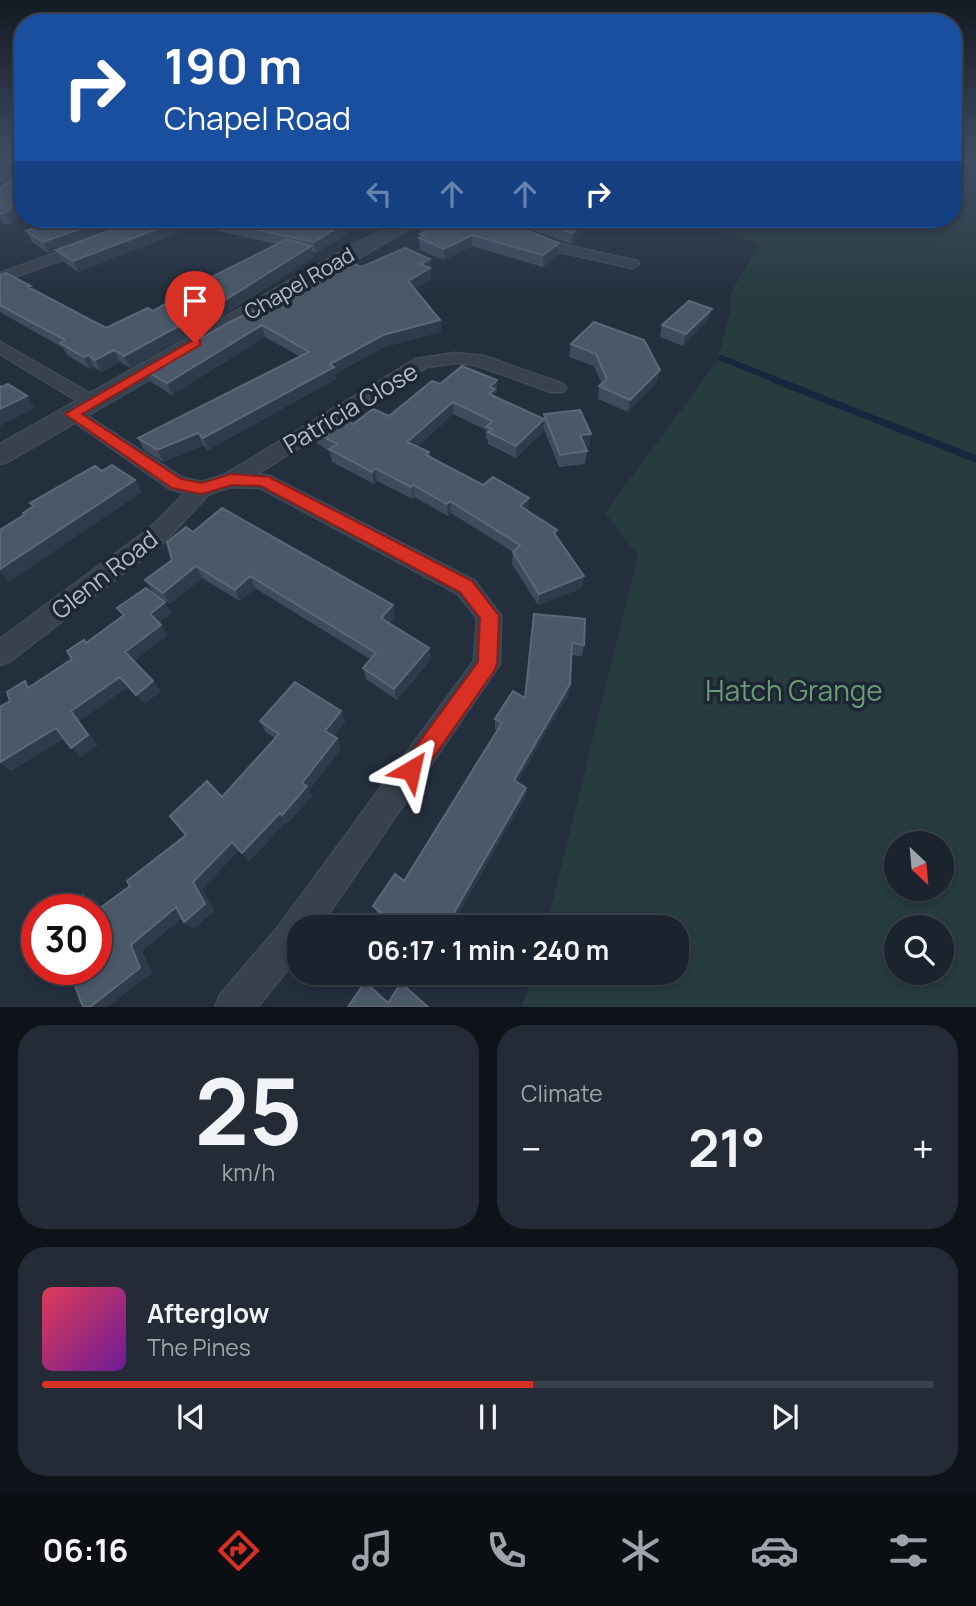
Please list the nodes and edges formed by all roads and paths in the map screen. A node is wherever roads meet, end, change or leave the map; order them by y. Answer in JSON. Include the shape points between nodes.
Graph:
{"nodes":[{"id":1,"x":400,"y":228,"type":"edge"},
{"id":2,"x":505,"y":228,"type":"edge"},
{"id":3,"x":100,"y":241,"type":"edge"},
{"id":4,"x":632,"y":264,"type":"dead end"},
{"id":5,"x":0,"y":278,"type":"edge"},
{"id":6,"x":0,"y":347,"type":"edge"},
{"id":7,"x":557,"y":388,"type":"dead end"},
{"id":8,"x":92,"y":402,"type":"junction"},
{"id":9,"x":72,"y":414,"type":"junction"},
{"id":10,"x":0,"y":455,"type":"edge"},
{"id":11,"x":231,"y":480,"type":"junction"},
{"id":12,"x":202,"y":489,"type":"junction"},
{"id":13,"x":0,"y":654,"type":"edge"},
{"id":14,"x":233,"y":1007,"type":"edge"}],
"edges":[{"from":1,"to":8,"type":"street","name":"Chapel Road"},
{"from":2,"to":4,"type":"street","via":[[552,246]]},
{"from":3,"to":5,"type":"street"},
{"from":6,"to":8,"type":"street"},
{"from":7,"to":11,"type":"street","name":"Patricia Close","via":[[478,360],[422,363]]},
{"from":8,"to":9,"type":"street","name":"Chapel Road"},
{"from":9,"to":10,"type":"street","name":"Chapel Road"},
{"from":9,"to":12,"type":"street","via":[[177,484]]},
{"from":11,"to":12,"type":"street"},
{"from":11,"to":14,"type":"street","via":[[264,481],[466,587],[489,616],[487,664],[291,938]]},
{"from":12,"to":13,"type":"street","name":"Glenn Road","via":[[157,535]]}]}
